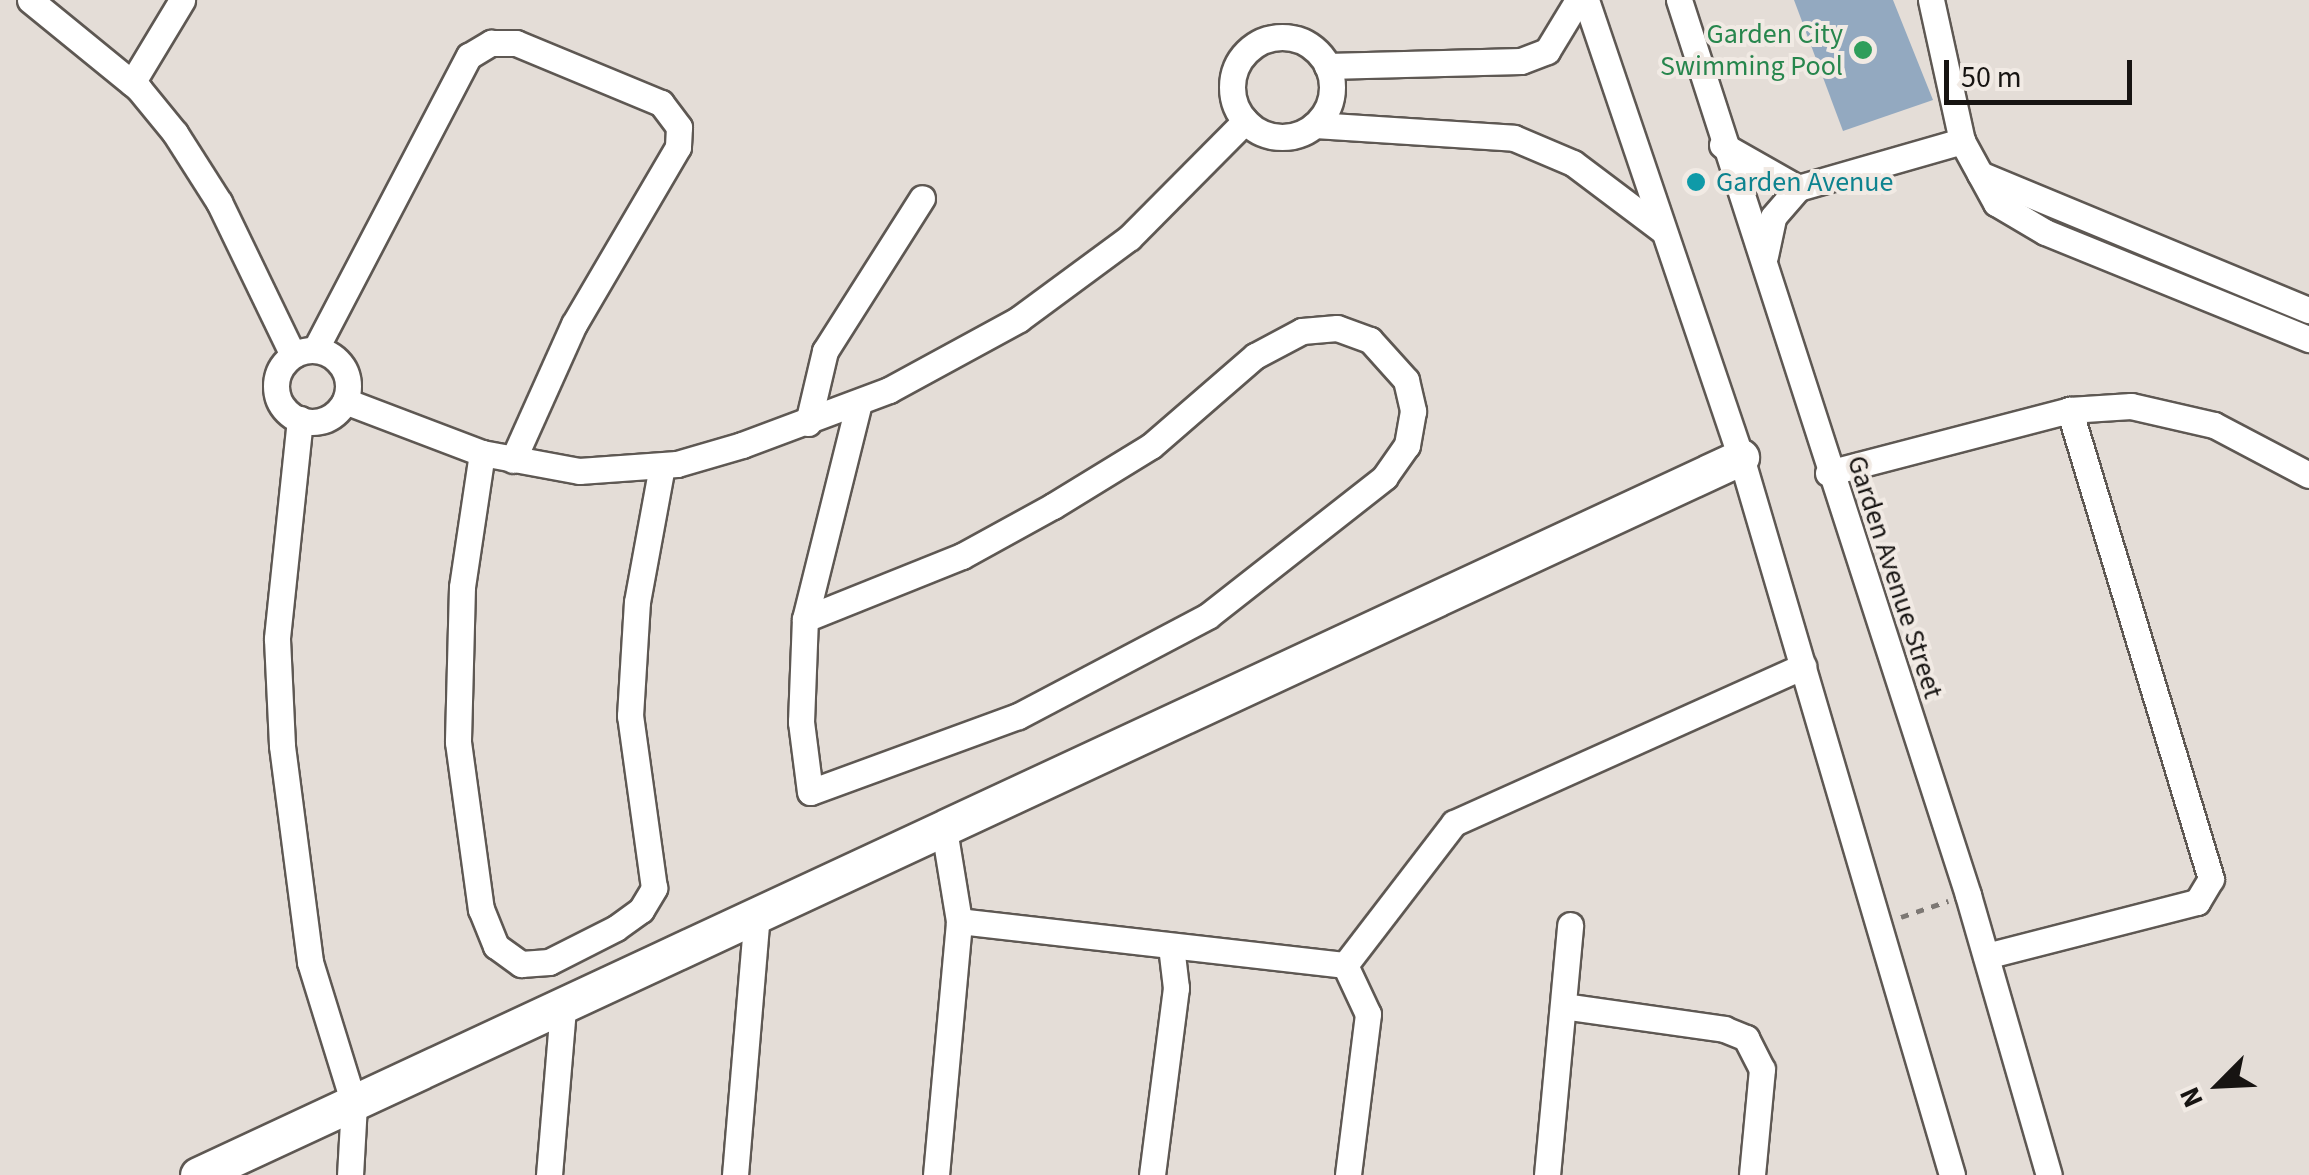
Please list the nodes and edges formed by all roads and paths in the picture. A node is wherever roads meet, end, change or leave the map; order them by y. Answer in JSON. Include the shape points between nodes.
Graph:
{"nodes":[{"id":1,"x":30,"y":0,"type":"edge"},
{"id":2,"x":182,"y":0,"type":"edge"},
{"id":3,"x":1578,"y":0,"type":"edge"},
{"id":4,"x":1586,"y":0,"type":"edge"},
{"id":5,"x":1679,"y":0,"type":"edge"},
{"id":6,"x":1931,"y":0,"type":"edge"},
{"id":7,"x":1327,"y":66,"type":"junction"},
{"id":8,"x":132,"y":83,"type":"junction"},
{"id":9,"x":1244,"y":121,"type":"junction"},
{"id":10,"x":1316,"y":124,"type":"junction"},
{"id":11,"x":1962,"y":141,"type":"junction"},
{"id":12,"x":1722,"y":145,"type":"junction"},
{"id":13,"x":1980,"y":174,"type":"junction"},
{"id":14,"x":1798,"y":188,"type":"junction"},
{"id":15,"x":922,"y":198,"type":"dead end"},
{"id":16,"x":1662,"y":230,"type":"junction"},
{"id":17,"x":1764,"y":260,"type":"junction"},
{"id":18,"x":2306,"y":310,"type":"edge"},
{"id":19,"x":2300,"y":336,"type":"edge"},
{"id":20,"x":304,"y":353,"type":"junction"},
{"id":21,"x":344,"y":401,"type":"junction"},
{"id":22,"x":859,"y":403,"type":"junction"},
{"id":23,"x":2069,"y":410,"type":"junction"},
{"id":24,"x":300,"y":419,"type":"junction"},
{"id":25,"x":808,"y":423,"type":"junction"},
{"id":26,"x":482,"y":453,"type":"junction"},
{"id":27,"x":1740,"y":457,"type":"junction"},
{"id":28,"x":513,"y":460,"type":"junction"},
{"id":29,"x":662,"y":466,"type":"junction"},
{"id":30,"x":1828,"y":473,"type":"junction"},
{"id":31,"x":2309,"y":475,"type":"edge"},
{"id":32,"x":805,"y":620,"type":"junction"},
{"id":33,"x":1803,"y":666,"type":"junction"},
{"id":34,"x":942,"y":823,"type":"junction"},
{"id":35,"x":1968,"y":894,"type":"junction"},
{"id":36,"x":757,"y":914,"type":"junction"},
{"id":37,"x":959,"y":921,"type":"junction"},
{"id":38,"x":1880,"y":924,"type":"junction"},
{"id":39,"x":1570,"y":925,"type":"dead end"},
{"id":40,"x":1171,"y":946,"type":"junction"},
{"id":41,"x":1986,"y":956,"type":"junction"},
{"id":42,"x":1346,"y":965,"type":"junction"},
{"id":43,"x":1563,"y":1006,"type":"junction"},
{"id":44,"x":563,"y":1008,"type":"junction"},
{"id":45,"x":354,"y":1104,"type":"junction"},
{"id":46,"x":198,"y":1175,"type":"edge"},
{"id":47,"x":350,"y":1175,"type":"edge"},
{"id":48,"x":549,"y":1175,"type":"edge"},
{"id":49,"x":735,"y":1175,"type":"edge"},
{"id":50,"x":936,"y":1175,"type":"edge"},
{"id":51,"x":1152,"y":1175,"type":"edge"},
{"id":52,"x":1348,"y":1175,"type":"edge"},
{"id":53,"x":1546,"y":1175,"type":"edge"},
{"id":54,"x":1752,"y":1175,"type":"edge"},
{"id":55,"x":1952,"y":1175,"type":"edge"},
{"id":56,"x":2048,"y":1175,"type":"edge"}],
"edges":[{"from":1,"to":8,"type":"street"},
{"from":2,"to":8,"type":"street"},
{"from":3,"to":7,"type":"street","via":[[1547,52],[1521,62]]},
{"from":4,"to":16,"type":"street"},
{"from":5,"to":12,"type":"street","name":"Garden Avenue Street"},
{"from":6,"to":11,"type":"street"},
{"from":7,"to":9,"type":"street","via":[[1303,42],[1269,38],[1254,46],[1234,73],[1232,90]]},
{"from":7,"to":10,"type":"street","via":[[1331,97]]},
{"from":8,"to":20,"type":"street","via":[[206,178]]},
{"from":9,"to":10,"type":"street","via":[[1271,136]]},
{"from":9,"to":22,"type":"street","via":[[1082,276],[947,362]]},
{"from":10,"to":16,"type":"street","via":[[1514,138],[1573,163]]},
{"from":11,"to":13,"type":"street"},
{"from":11,"to":14,"type":"street"},
{"from":12,"to":14,"type":"street"},
{"from":12,"to":17,"type":"street","name":"Garden Avenue Street"},
{"from":13,"to":18,"type":"street","via":[[2245,278]]},
{"from":13,"to":19,"type":"street","via":[[1987,194],[2017,219]]},
{"from":14,"to":17,"type":"street","via":[[1773,217]]},
{"from":15,"to":25,"type":"street","via":[[825,350]]},
{"from":16,"to":27,"type":"street"},
{"from":17,"to":30,"type":"street","name":"Garden Avenue Street"},
{"from":18,"to":19,"type":"street"},
{"from":20,"to":21,"type":"street","via":[[342,367]]},
{"from":20,"to":24,"type":"street","via":[[282,366],[276,389],[286,410]]},
{"from":20,"to":28,"type":"street","via":[[468,56],[491,43],[516,43],[662,103],[679,128],[678,147],[574,324]]},
{"from":21,"to":24,"type":"street","via":[[329,418]]},
{"from":21,"to":26,"type":"street"},
{"from":22,"to":25,"type":"street"},
{"from":22,"to":32,"type":"street"},
{"from":23,"to":30,"type":"street"},
{"from":23,"to":31,"type":"street","via":[[2131,406],[2189,416]]},
{"from":23,"to":41,"type":"street","via":[[2211,880],[2197,902]]},
{"from":24,"to":45,"type":"street","via":[[277,639],[282,746],[310,962]]},
{"from":25,"to":29,"type":"street"},
{"from":26,"to":28,"type":"street"},
{"from":26,"to":29,"type":"street","via":[[461,607],[458,742],[481,909],[496,946],[522,964],[549,962],[616,928],[642,910],[654,888],[630,700],[637,602]]},
{"from":27,"to":33,"type":"street"},
{"from":27,"to":34,"type":"street"},
{"from":28,"to":29,"type":"street","via":[[579,471]]},
{"from":30,"to":35,"type":"street","name":"Garden Avenue Street"},
{"from":32,"to":32,"type":"street","via":[[962,556],[1053,506],[1151,446],[1286,336],[1318,328],[1354,332],[1386,351],[1406,380],[1412,428],[1385,477],[1208,616],[1018,716],[810,792],[801,722]]},
{"from":33,"to":38,"type":"street"},
{"from":33,"to":42,"type":"street","via":[[1454,823]]},
{"from":34,"to":36,"type":"street"},
{"from":34,"to":37,"type":"street"},
{"from":35,"to":38,"type":"path"},
{"from":35,"to":41,"type":"street","name":"Garden Avenue Street"},
{"from":36,"to":44,"type":"street"},
{"from":36,"to":49,"type":"street"},
{"from":37,"to":40,"type":"street"},
{"from":37,"to":50,"type":"street"},
{"from":38,"to":55,"type":"street"},
{"from":39,"to":43,"type":"street"},
{"from":40,"to":42,"type":"street"},
{"from":40,"to":51,"type":"street","via":[[1176,988]]},
{"from":41,"to":56,"type":"street","name":"Garden Avenue Street"},
{"from":42,"to":52,"type":"street","via":[[1368,1014]]},
{"from":43,"to":53,"type":"street"},
{"from":43,"to":54,"type":"street","via":[[1724,1029],[1746,1038],[1762,1069]]},
{"from":44,"to":45,"type":"street"},
{"from":44,"to":48,"type":"street"},
{"from":45,"to":46,"type":"street"},
{"from":45,"to":47,"type":"street"}]}
